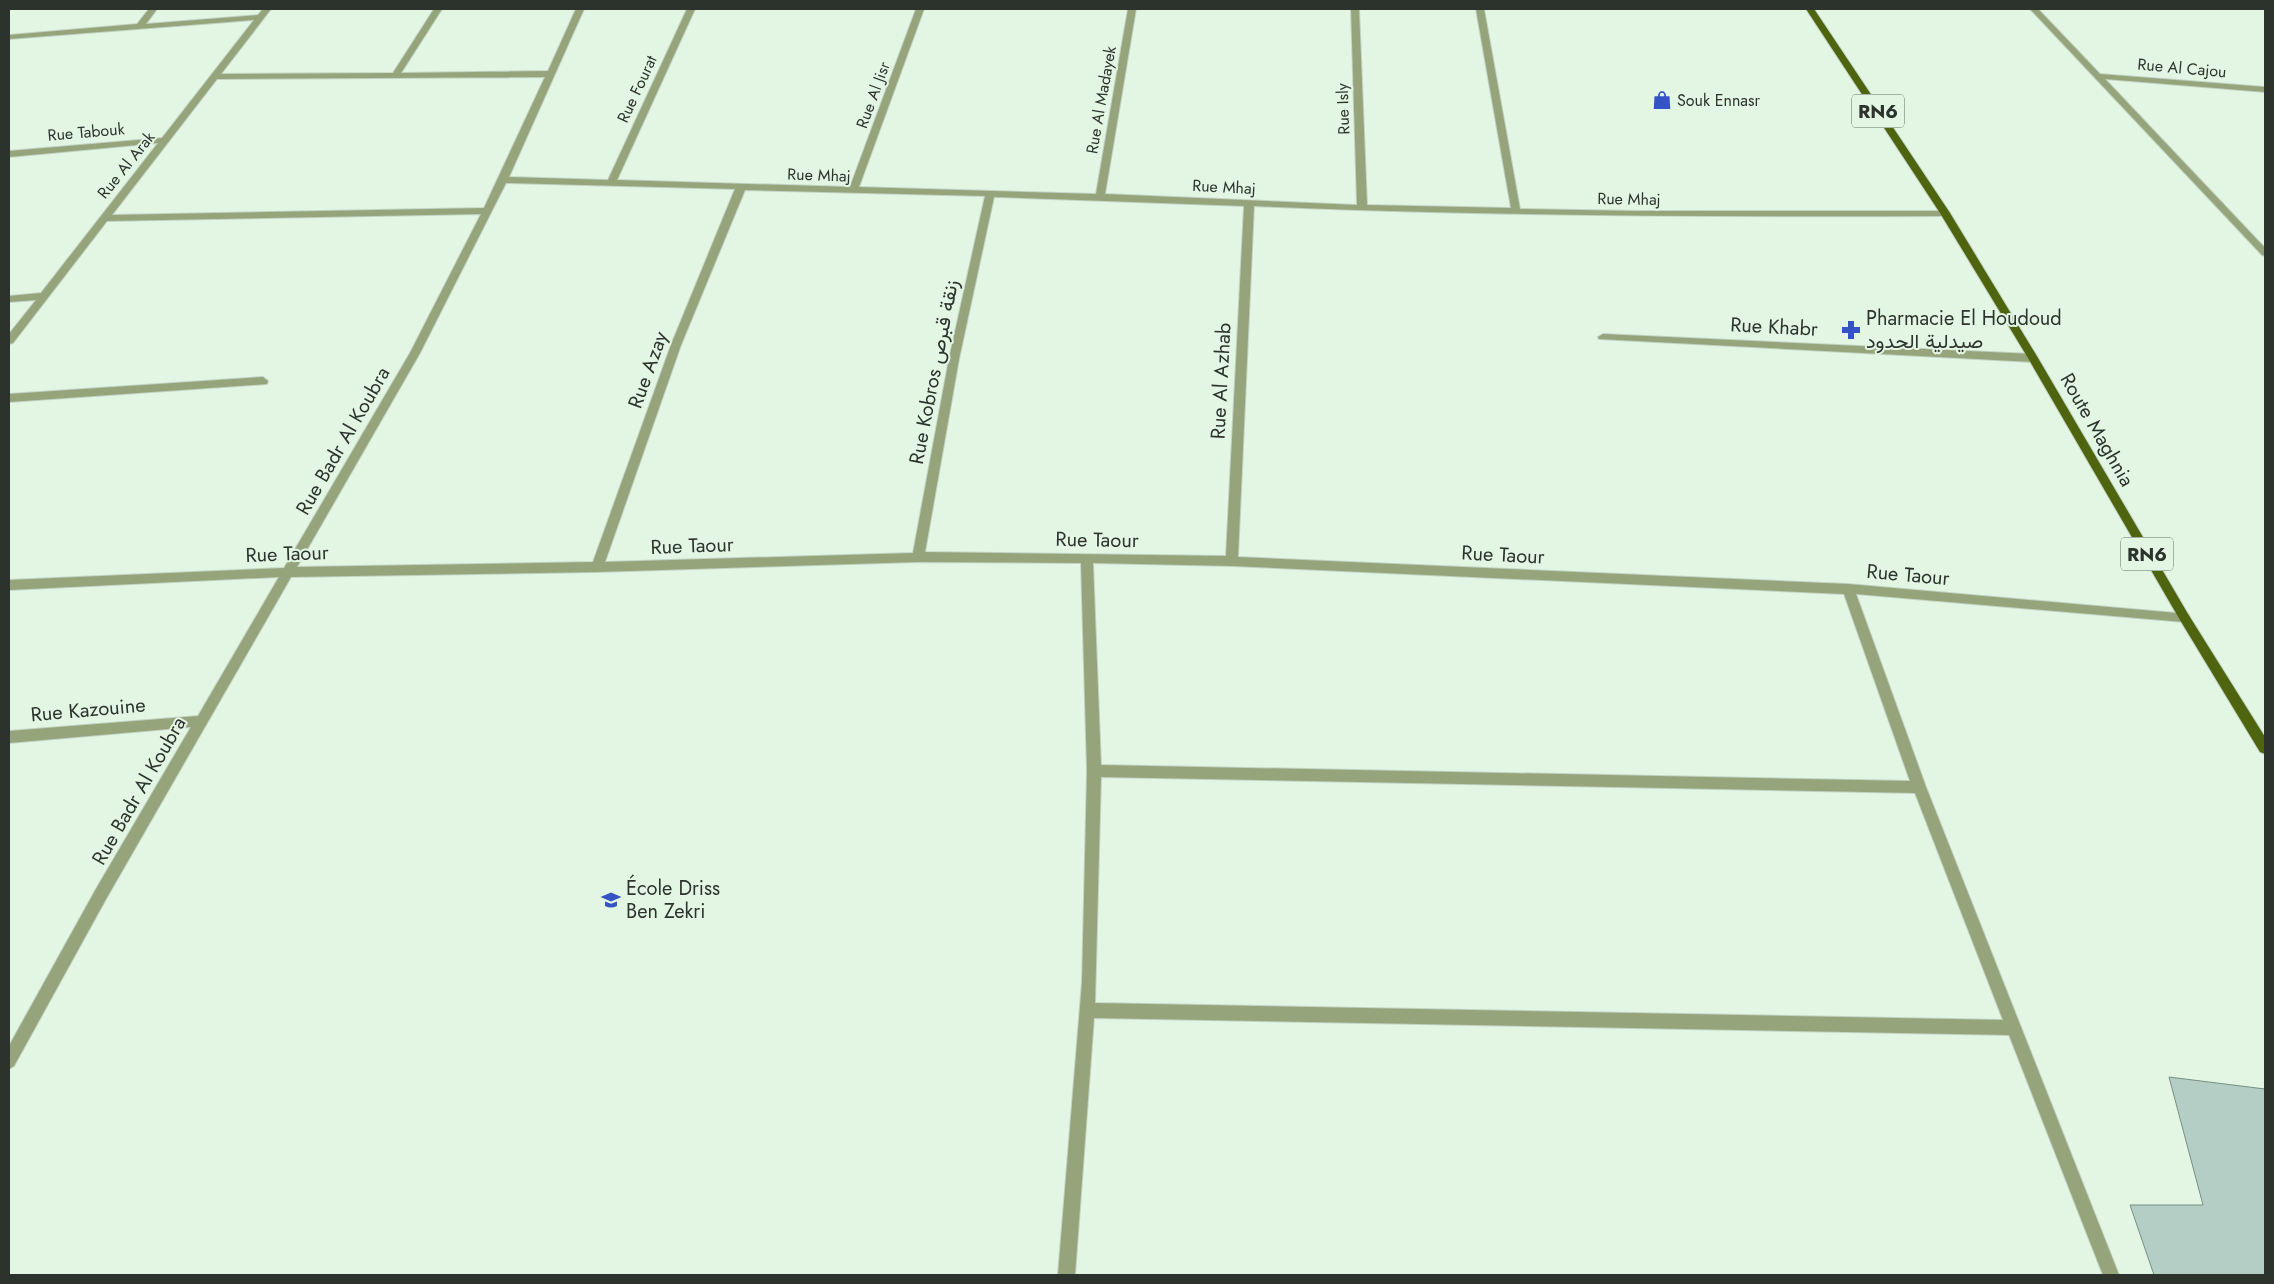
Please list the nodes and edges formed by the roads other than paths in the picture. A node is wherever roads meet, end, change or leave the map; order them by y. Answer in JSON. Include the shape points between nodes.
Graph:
{"nodes":[{"id":1,"x":153,"y":9,"type":"edge"},
{"id":2,"x":267,"y":9,"type":"edge"},
{"id":3,"x":438,"y":9,"type":"edge"},
{"id":4,"x":580,"y":9,"type":"edge"},
{"id":5,"x":691,"y":9,"type":"edge"},
{"id":6,"x":920,"y":9,"type":"edge"},
{"id":7,"x":1132,"y":9,"type":"edge"},
{"id":8,"x":1355,"y":9,"type":"edge"},
{"id":9,"x":1480,"y":9,"type":"edge"},
{"id":10,"x":1810,"y":9,"type":"edge"},
{"id":11,"x":2034,"y":9,"type":"edge"},
{"id":12,"x":260,"y":17,"type":"junction"},
{"id":13,"x":139,"y":27,"type":"junction"},
{"id":14,"x":9,"y":37,"type":"edge"},
{"id":15,"x":396,"y":74,"type":"junction"},
{"id":16,"x":549,"y":74,"type":"junction"},
{"id":17,"x":2096,"y":76,"type":"junction"},
{"id":18,"x":214,"y":77,"type":"junction"},
{"id":19,"x":2265,"y":89,"type":"edge"},
{"id":20,"x":166,"y":140,"type":"junction"},
{"id":21,"x":9,"y":154,"type":"edge"},
{"id":22,"x":503,"y":180,"type":"junction"},
{"id":23,"x":611,"y":183,"type":"junction"},
{"id":24,"x":742,"y":187,"type":"junction"},
{"id":25,"x":853,"y":191,"type":"junction"},
{"id":26,"x":990,"y":194,"type":"junction"},
{"id":27,"x":1100,"y":196,"type":"junction"},
{"id":28,"x":1248,"y":204,"type":"junction"},
{"id":29,"x":1362,"y":208,"type":"junction"},
{"id":30,"x":487,"y":211,"type":"junction"},
{"id":31,"x":1516,"y":212,"type":"junction"},
{"id":32,"x":1945,"y":213,"type":"junction"},
{"id":33,"x":103,"y":218,"type":"junction"},
{"id":34,"x":2265,"y":253,"type":"edge"},
{"id":35,"x":43,"y":296,"type":"junction"},
{"id":36,"x":9,"y":300,"type":"edge"},
{"id":37,"x":1603,"y":337,"type":"dead end"},
{"id":38,"x":9,"y":341,"type":"edge"},
{"id":39,"x":2033,"y":358,"type":"junction"},
{"id":40,"x":263,"y":381,"type":"dead end"},
{"id":41,"x":9,"y":398,"type":"edge"},
{"id":42,"x":918,"y":557,"type":"junction"},
{"id":43,"x":1087,"y":558,"type":"junction"},
{"id":44,"x":1232,"y":561,"type":"junction"},
{"id":45,"x":597,"y":568,"type":"junction"},
{"id":46,"x":290,"y":572,"type":"junction"},
{"id":47,"x":9,"y":586,"type":"edge"},
{"id":48,"x":1848,"y":589,"type":"junction"},
{"id":49,"x":2184,"y":617,"type":"junction"},
{"id":50,"x":200,"y":721,"type":"junction"},
{"id":51,"x":9,"y":737,"type":"edge"},
{"id":52,"x":2265,"y":748,"type":"edge"},
{"id":53,"x":1094,"y":771,"type":"junction"},
{"id":54,"x":1919,"y":787,"type":"junction"},
{"id":55,"x":1088,"y":1010,"type":"junction"},
{"id":56,"x":2013,"y":1028,"type":"junction"},
{"id":57,"x":9,"y":1061,"type":"edge"},
{"id":58,"x":1066,"y":1275,"type":"edge"},
{"id":59,"x":2111,"y":1275,"type":"edge"}],
"edges":[{"from":1,"to":13,"type":"street"},
{"from":2,"to":12,"type":"street","name":"Rue Al Arak"},
{"from":3,"to":15,"type":"street"},
{"from":4,"to":16,"type":"street","name":"Rue Badr Al Koubra"},
{"from":5,"to":23,"type":"street","name":"Rue Fourat"},
{"from":6,"to":25,"type":"street","name":"Rue Al Jisr"},
{"from":7,"to":27,"type":"street","name":"Rue Al Madayek"},
{"from":8,"to":29,"type":"street","name":"Rue Isly"},
{"from":9,"to":31,"type":"street"},
{"from":10,"to":32,"type":"main road","name":"Route Maghnia","number":"RN6"},
{"from":11,"to":17,"type":"street"},
{"from":12,"to":13,"type":"street"},
{"from":12,"to":18,"type":"street","name":"Rue Al Arak"},
{"from":13,"to":14,"type":"street"},
{"from":15,"to":16,"type":"street"},
{"from":15,"to":18,"type":"street"},
{"from":16,"to":22,"type":"street","name":"Rue Badr Al Koubra"},
{"from":17,"to":19,"type":"street","name":"Rue Al Cajou"},
{"from":17,"to":34,"type":"street"},
{"from":18,"to":20,"type":"street","name":"Rue Al Arak"},
{"from":20,"to":21,"type":"street","name":"Rue Tabouk"},
{"from":20,"to":33,"type":"street","name":"Rue Al Arak"},
{"from":22,"to":23,"type":"street","name":"Rue Mhaj"},
{"from":22,"to":30,"type":"street","name":"Rue Badr Al Koubra"},
{"from":23,"to":24,"type":"street","name":"Rue Mhaj"},
{"from":24,"to":25,"type":"street","name":"Rue Mhaj"},
{"from":24,"to":45,"type":"street","name":"Rue Azay","via":[[676,345]]},
{"from":25,"to":26,"type":"street","name":"Rue Mhaj"},
{"from":26,"to":27,"type":"street","name":"Rue Mhaj"},
{"from":26,"to":42,"type":"street","name":"Rue Kobros زنقة قبرص","via":[[954,359]]},
{"from":27,"to":28,"type":"street","name":"Rue Mhaj"},
{"from":28,"to":29,"type":"street","name":"Rue Mhaj"},
{"from":28,"to":44,"type":"street","name":"Rue Al Azhab"},
{"from":29,"to":31,"type":"street","name":"Rue Mhaj"},
{"from":30,"to":33,"type":"street"},
{"from":30,"to":46,"type":"street","name":"Rue Badr Al Koubra","via":[[415,353]]},
{"from":31,"to":32,"type":"street","name":"Rue Mhaj"},
{"from":32,"to":39,"type":"main road","name":"Route Maghnia","number":"RN6"},
{"from":33,"to":35,"type":"street","name":"Rue Al Arak"},
{"from":35,"to":36,"type":"street"},
{"from":35,"to":38,"type":"street","name":"Rue Al Arak"},
{"from":37,"to":39,"type":"street","name":"Rue Khabr"},
{"from":39,"to":49,"type":"main road","name":"Route Maghnia","number":"RN6"},
{"from":40,"to":41,"type":"street"},
{"from":42,"to":43,"type":"street","name":"Rue Taour"},
{"from":42,"to":45,"type":"street","name":"Rue Taour"},
{"from":43,"to":44,"type":"street","name":"Rue Taour"},
{"from":43,"to":53,"type":"street"},
{"from":44,"to":48,"type":"street","name":"Rue Taour"},
{"from":45,"to":46,"type":"street","name":"Rue Taour"},
{"from":46,"to":47,"type":"street","name":"Rue Taour"},
{"from":46,"to":50,"type":"street","name":"Rue Badr Al Koubra"},
{"from":48,"to":49,"type":"street","name":"Rue Taour"},
{"from":48,"to":54,"type":"street"},
{"from":49,"to":52,"type":"main road","name":"Route Maghnia","number":"RN6"},
{"from":50,"to":51,"type":"street","name":"Rue Kazouine"},
{"from":50,"to":57,"type":"street","name":"Rue Badr Al Koubra"},
{"from":53,"to":54,"type":"street"},
{"from":53,"to":55,"type":"street"},
{"from":54,"to":56,"type":"street"},
{"from":55,"to":56,"type":"street"},
{"from":55,"to":58,"type":"street"},
{"from":56,"to":59,"type":"street"}]}
